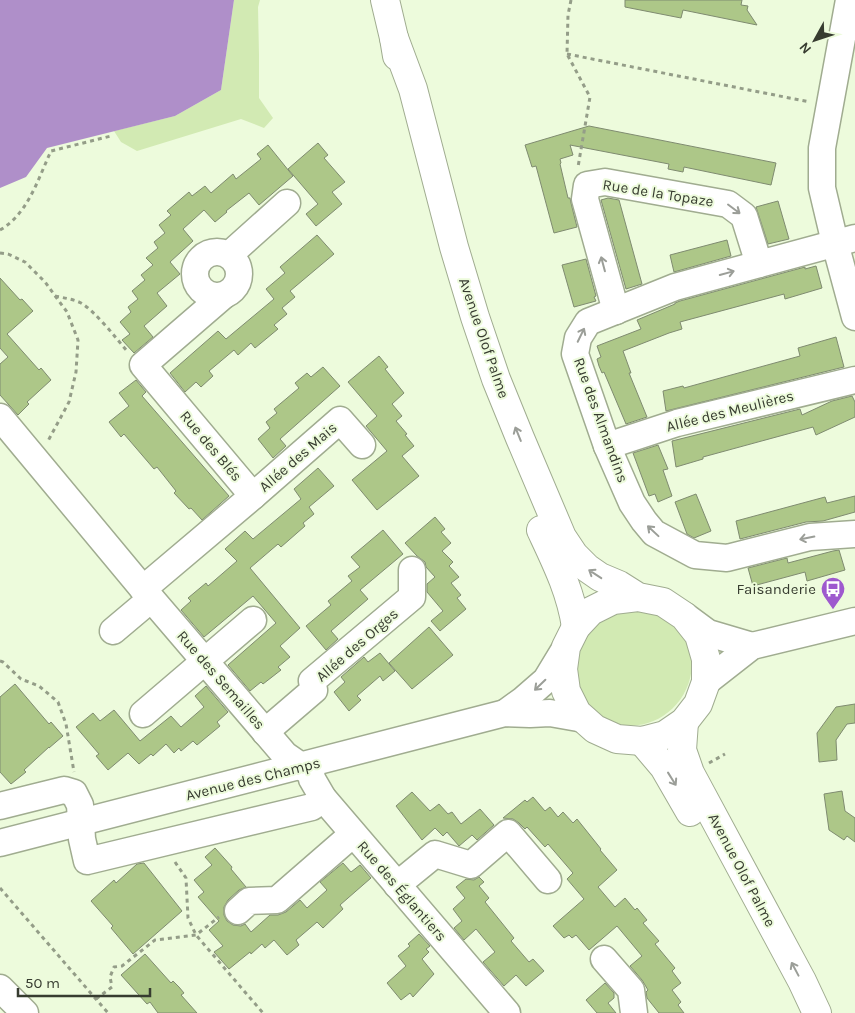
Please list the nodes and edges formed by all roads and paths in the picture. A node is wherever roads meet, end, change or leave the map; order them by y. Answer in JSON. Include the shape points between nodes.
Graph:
{"nodes":[{"id":1,"x":385,"y":0,"type":"edge"},
{"id":2,"x":571,"y":0,"type":"edge"},
{"id":3,"x":849,"y":0,"type":"edge"},
{"id":4,"x":394,"y":38,"type":"junction"},
{"id":5,"x":567,"y":54,"type":"junction"},
{"id":6,"x":829,"y":105,"type":"junction"},
{"id":7,"x":112,"y":136,"type":"dead end"},
{"id":8,"x":587,"y":185,"type":"junction"},
{"id":9,"x":288,"y":203,"type":"dead end"},
{"id":10,"x":0,"y":230,"type":"edge"},
{"id":11,"x":845,"y":241,"type":"edge"},
{"id":12,"x":0,"y":254,"type":"edge"},
{"id":13,"x":228,"y":255,"type":"junction"},
{"id":14,"x":758,"y":264,"type":"junction"},
{"id":15,"x":54,"y":296,"type":"junction"},
{"id":16,"x":222,"y":296,"type":"junction"},
{"id":17,"x":616,"y":311,"type":"junction"},
{"id":18,"x":855,"y":317,"type":"edge"},
{"id":19,"x":143,"y":365,"type":"junction"},
{"id":20,"x":855,"y":380,"type":"edge"},
{"id":21,"x":0,"y":417,"type":"edge"},
{"id":22,"x":362,"y":445,"type":"dead end"},
{"id":23,"x":607,"y":446,"type":"junction"},
{"id":24,"x":35,"y":460,"type":"junction"},
{"id":25,"x":253,"y":496,"type":"junction"},
{"id":26,"x":855,"y":534,"type":"edge"},
{"id":27,"x":412,"y":570,"type":"dead end"},
{"id":28,"x":147,"y":594,"type":"junction"},
{"id":29,"x":638,"y":597,"type":"junction"},
{"id":30,"x":684,"y":616,"type":"junction"},
{"id":31,"x":253,"y":620,"type":"dead end"},
{"id":32,"x":855,"y":621,"type":"edge"},
{"id":33,"x":113,"y":632,"type":"dead end"},
{"id":34,"x":571,"y":637,"type":"junction"},
{"id":35,"x":752,"y":646,"type":"junction"},
{"id":36,"x":0,"y":661,"type":"edge"},
{"id":37,"x":205,"y":662,"type":"junction"},
{"id":38,"x":706,"y":682,"type":"junction"},
{"id":39,"x":506,"y":713,"type":"junction"},
{"id":40,"x":143,"y":714,"type":"dead end"},
{"id":41,"x":584,"y":719,"type":"junction"},
{"id":42,"x":684,"y":722,"type":"junction"},
{"id":43,"x":265,"y":732,"type":"junction"},
{"id":44,"x":642,"y":741,"type":"junction"},
{"id":45,"x":725,"y":754,"type":"dead end"},
{"id":46,"x":302,"y":766,"type":"junction"},
{"id":47,"x":690,"y":773,"type":"junction"},
{"id":48,"x":74,"y":793,"type":"junction"},
{"id":49,"x":322,"y":798,"type":"junction"},
{"id":50,"x":0,"y":806,"type":"edge"},
{"id":51,"x":82,"y":823,"type":"junction"},
{"id":52,"x":354,"y":834,"type":"junction"},
{"id":53,"x":0,"y":843,"type":"edge"},
{"id":54,"x":162,"y":844,"type":"junction"},
{"id":55,"x":548,"y":880,"type":"dead end"},
{"id":56,"x":398,"y":886,"type":"junction"},
{"id":57,"x":0,"y":888,"type":"edge"},
{"id":58,"x":238,"y":911,"type":"joint"},
{"id":59,"x":196,"y":935,"type":"junction"},
{"id":60,"x":604,"y":959,"type":"dead end"},
{"id":61,"x":0,"y":988,"type":"edge"},
{"id":62,"x":96,"y":999,"type":"junction"},
{"id":63,"x":25,"y":1013,"type":"edge"},
{"id":64,"x":108,"y":1013,"type":"edge"},
{"id":65,"x":263,"y":1013,"type":"edge"},
{"id":66,"x":507,"y":1013,"type":"edge"},
{"id":67,"x":634,"y":1013,"type":"edge"},
{"id":68,"x":799,"y":1013,"type":"edge"},
{"id":69,"x":817,"y":1013,"type":"edge"}],
"edges":[{"from":1,"to":4,"type":"main road","name":"Avenue Olof Palme"},
{"from":2,"to":5,"type":"path"},
{"from":3,"to":6,"type":"street"},
{"from":29,"to":4,"type":"main road","name":"Avenue Olof Palme","one_way":true,"via":[[586,568],[562,537],[496,378],[475,317],[413,89]]},
{"from":4,"to":34,"type":"main road","name":"Avenue Olof Palme","via":[[421,187],[445,283],[472,367],[515,473],[561,573],[573,609]]},
{"from":5,"to":6,"type":"path"},
{"from":5,"to":8,"type":"path","via":[[590,97],[577,176]]},
{"from":6,"to":11,"type":"street","via":[[822,148],[822,188]]},
{"from":7,"to":10,"type":"path","via":[[51,151],[22,211]]},
{"from":8,"to":14,"type":"street","name":"Rue de la Topaze","one_way":true,"via":[[605,182],[728,204],[744,216]]},
{"from":17,"to":8,"type":"street","name":"Rue de la Topaze","one_way":true,"via":[[585,199]]},
{"from":9,"to":13,"type":"street"},
{"from":11,"to":14,"type":"street","name":"Rue des Almandins"},
{"from":11,"to":18,"type":"street"},
{"from":12,"to":15,"type":"path","via":[[25,262]]},
{"from":13,"to":16,"type":"street","via":[[238,266],[238,281],[235,288]]},
{"from":13,"to":16,"type":"street","via":[[208,254],[195,271],[202,290]]},
{"from":17,"to":14,"type":"street","name":"Rue des Almandins","one_way":true,"via":[[675,287]]},
{"from":15,"to":19,"type":"path","via":[[83,304]]},
{"from":15,"to":24,"type":"path","via":[[66,312],[78,340],[76,372],[68,402]]},
{"from":16,"to":19,"type":"street"},
{"from":23,"to":17,"type":"street","name":"Rue des Almandins","one_way":true,"via":[[576,354],[578,338],[588,322]]},
{"from":19,"to":25,"type":"street","name":"Rue des Blés"},
{"from":20,"to":23,"type":"street","name":"Allée des Meulières","via":[[677,423]]},
{"from":21,"to":24,"type":"street","name":"Rue des Semailles"},
{"from":22,"to":25,"type":"street","name":"Allée des Mais","via":[[340,420]]},
{"from":26,"to":23,"type":"street","name":"Rue des Almandins","one_way":true,"via":[[810,537],[727,558],[695,555],[654,534],[632,503]]},
{"from":24,"to":28,"type":"street","name":"Rue des Semailles"},
{"from":25,"to":28,"type":"street","name":"Rue des Blés"},
{"from":27,"to":43,"type":"street","name":"Allée des Orges","via":[[412,597],[312,681],[314,690]]},
{"from":28,"to":33,"type":"street","name":"Rue des Blés"},
{"from":28,"to":37,"type":"street","name":"Rue des Semailles"},
{"from":29,"to":30,"type":"main road","name":"Avenue Olof Palme","via":[[663,602]]},
{"from":29,"to":34,"type":"main road","name":"Avenue Olof Palme","via":[[613,600],[591,611]]},
{"from":30,"to":35,"type":"street","via":[[708,633]]},
{"from":30,"to":38,"type":"main road","name":"Avenue Olof Palme","via":[[699,636],[706,659]]},
{"from":31,"to":37,"type":"street"},
{"from":32,"to":35,"type":"street"},
{"from":34,"to":39,"type":"street","name":"Avenue des Champs","one_way":true,"via":[[546,680]]},
{"from":34,"to":41,"type":"main road","name":"Avenue Olof Palme","via":[[562,669],[566,691],[577,713]]},
{"from":35,"to":38,"type":"street"},
{"from":36,"to":48,"type":"path","via":[[21,679],[39,686],[58,702],[66,724],[74,768]]},
{"from":37,"to":40,"type":"street"},
{"from":37,"to":43,"type":"street","name":"Rue des Semailles"},
{"from":38,"to":42,"type":"main road","name":"Avenue Olof Palme","via":[[698,704]]},
{"from":39,"to":41,"type":"street","name":"Avenue des Champs","via":[[550,713]]},
{"from":39,"to":46,"type":"street","name":"Avenue des Champs"},
{"from":41,"to":44,"type":"main road","name":"Avenue Olof Palme","via":[[595,729],[617,739]]},
{"from":42,"to":44,"type":"main road","name":"Avenue Olof Palme","via":[[665,735]]},
{"from":42,"to":47,"type":"main road","name":"Avenue Olof Palme","via":[[682,750]]},
{"from":43,"to":46,"type":"street","name":"Rue des Semailles","via":[[285,755]]},
{"from":44,"to":68,"type":"main road","name":"Avenue Olof Palme","one_way":true,"via":[[674,782]]},
{"from":45,"to":47,"type":"path"},
{"from":46,"to":49,"type":"street","name":"Rue des Églantiers","via":[[311,773]]},
{"from":46,"to":51,"type":"street","name":"Avenue des Champs"},
{"from":69,"to":47,"type":"main road","name":"Avenue Olof Palme","one_way":true},
{"from":48,"to":50,"type":"street","via":[[64,790]]},
{"from":48,"to":51,"type":"street","via":[[80,805]]},
{"from":49,"to":52,"type":"street","name":"Rue des Églantiers"},
{"from":49,"to":54,"type":"street","via":[[312,807]]},
{"from":51,"to":53,"type":"street","name":"Avenue des Champs"},
{"from":51,"to":54,"type":"street","via":[[87,861]]},
{"from":52,"to":56,"type":"street","name":"Rue des Églantiers"},
{"from":52,"to":58,"type":"street","via":[[278,900],[249,901]]},
{"from":54,"to":59,"type":"path","via":[[186,878],[188,918]]},
{"from":55,"to":56,"type":"street","via":[[508,833],[471,865],[435,854]]},
{"from":56,"to":66,"type":"street","name":"Rue des Églantiers"},
{"from":57,"to":62,"type":"path"},
{"from":58,"to":59,"type":"path","via":[[224,913]]},
{"from":59,"to":62,"type":"path","via":[[155,940],[122,966],[114,967],[110,977],[112,987]]},
{"from":59,"to":65,"type":"path"},
{"from":60,"to":67,"type":"street","via":[[631,990]]},
{"from":61,"to":63,"type":"street"},
{"from":62,"to":64,"type":"path"}]}
